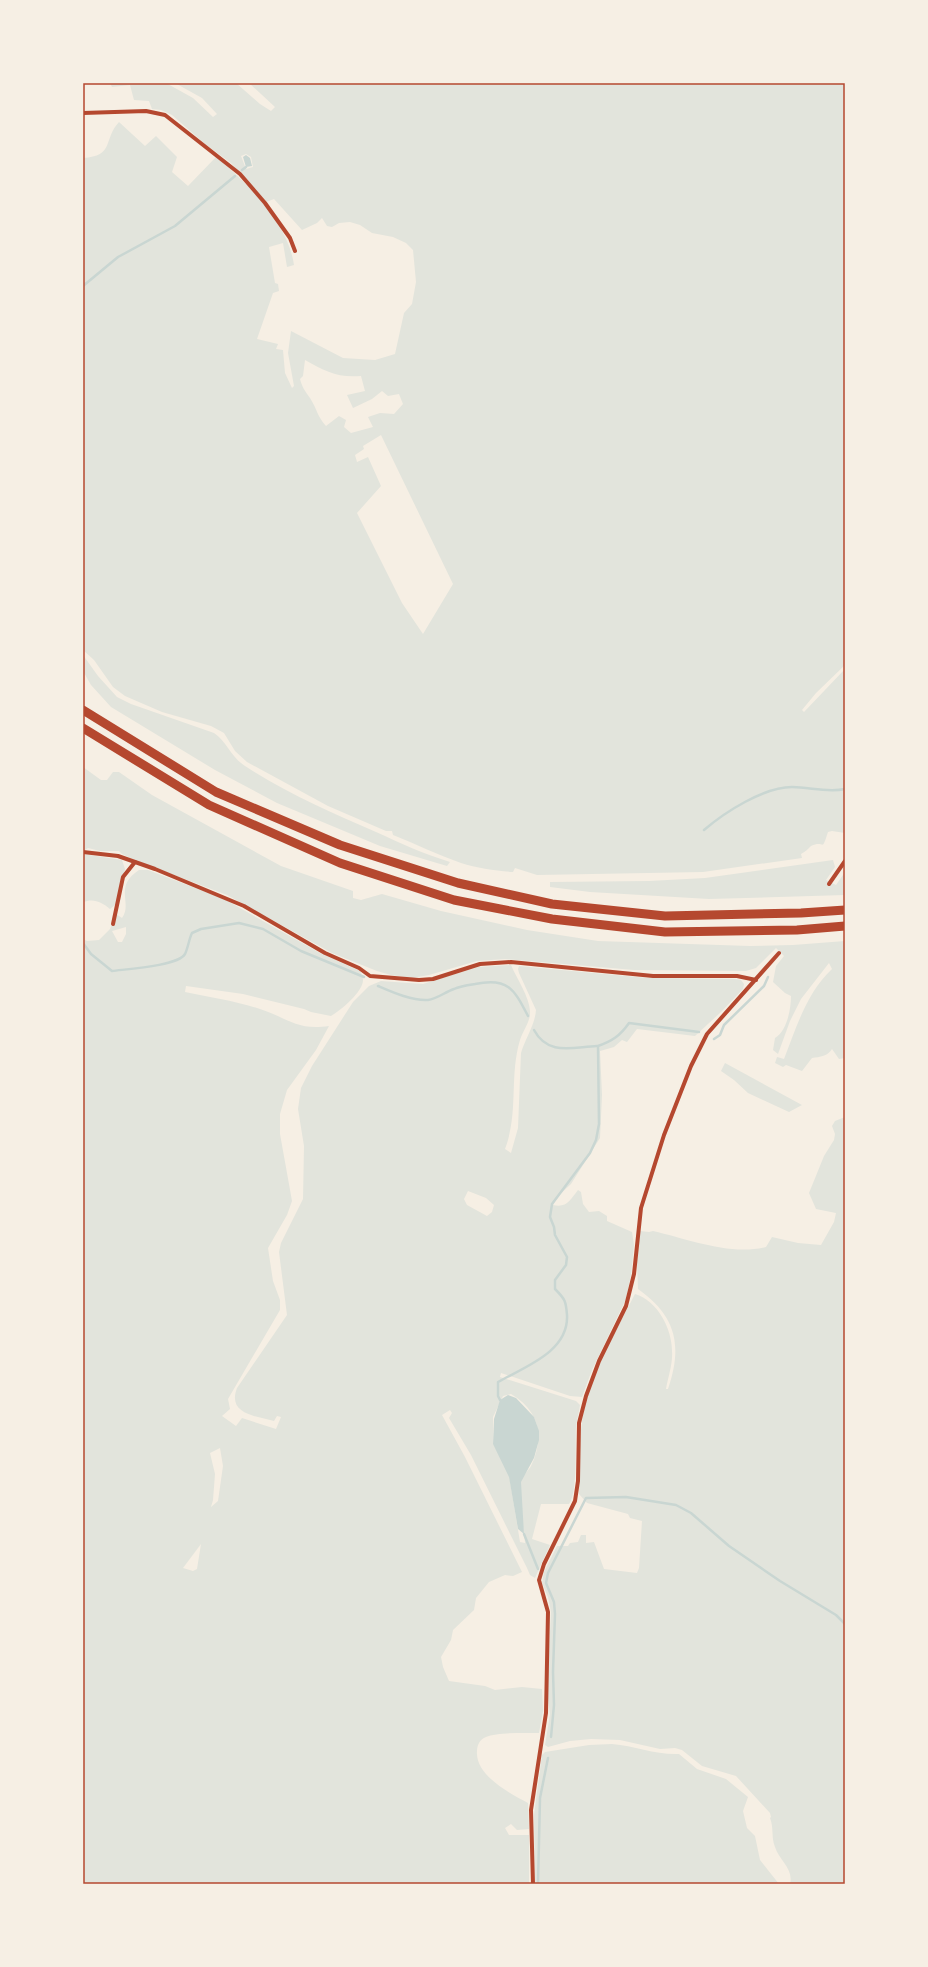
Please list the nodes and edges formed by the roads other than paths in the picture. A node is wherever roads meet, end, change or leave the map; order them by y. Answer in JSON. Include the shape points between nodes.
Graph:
{"nodes":[{"id":1,"x":83,"y":113,"type":"edge"},
{"id":2,"x":295,"y":251,"type":"dead end"},
{"id":3,"x":83,"y":710,"type":"edge"},
{"id":4,"x":83,"y":728,"type":"edge"},
{"id":5,"x":83,"y":852,"type":"edge"},
{"id":6,"x":845,"y":861,"type":"edge"},
{"id":7,"x":135,"y":862,"type":"junction"},
{"id":8,"x":829,"y":884,"type":"dead end"},
{"id":9,"x":845,"y":910,"type":"edge"},
{"id":10,"x":113,"y":924,"type":"dead end"},
{"id":11,"x":845,"y":926,"type":"edge"},
{"id":12,"x":779,"y":953,"type":"dead end"},
{"id":13,"x":756,"y":980,"type":"junction"},
{"id":14,"x":533,"y":1884,"type":"edge"}],
"edges":[{"from":1,"to":2,"type":"street","via":[[146,111],[165,115],[240,174],[290,238]]},
{"from":3,"to":9,"type":"highway","via":[[216,792],[340,845],[458,882],[552,904],[665,916],[801,914]]},
{"from":4,"to":11,"type":"highway","via":[[209,805],[340,863],[454,900],[552,919],[665,932],[797,930]]},
{"from":5,"to":7,"type":"street","via":[[118,856]]},
{"from":6,"to":8,"type":"street"},
{"from":7,"to":10,"type":"street","via":[[123,877]]},
{"from":7,"to":13,"type":"street","via":[[244,906],[370,976],[433,979],[480,964],[511,962],[653,976],[737,976]]},
{"from":12,"to":13,"type":"street"},
{"from":13,"to":14,"type":"street","via":[[707,1034],[693,1061],[664,1135],[641,1208],[632,1288],[599,1361],[579,1423],[575,1501],[540,1574],[539,1580],[548,1612],[546,1713],[531,1810]]}]}
